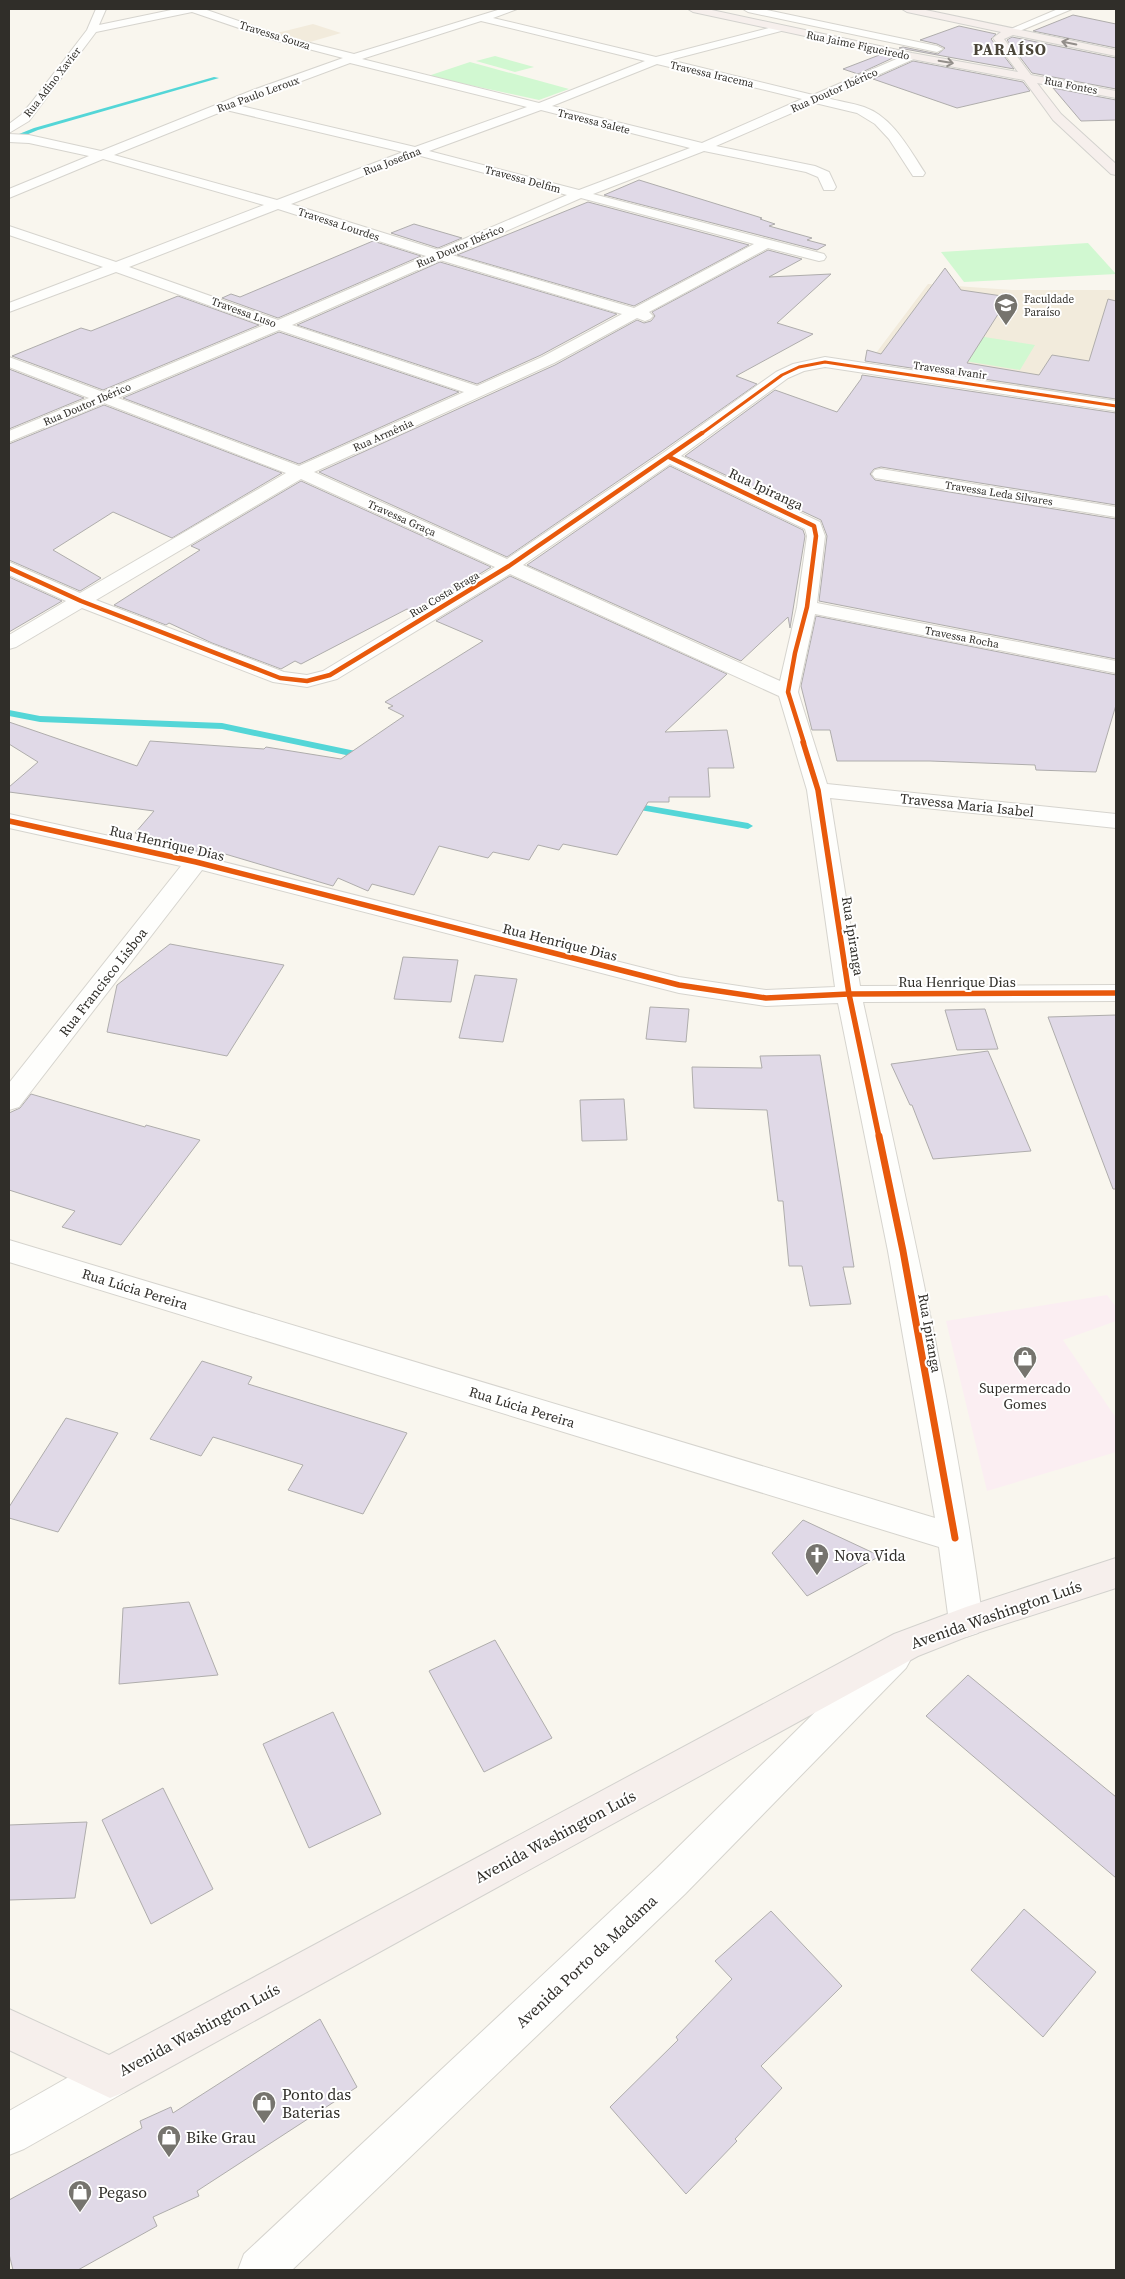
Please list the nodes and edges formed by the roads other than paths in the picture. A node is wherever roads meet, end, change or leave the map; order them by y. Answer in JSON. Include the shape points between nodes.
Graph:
{"nodes":[{"id":1,"x":100,"y":9,"type":"edge"},
{"id":2,"x":190,"y":9,"type":"edge"},
{"id":3,"x":194,"y":9,"type":"edge"},
{"id":4,"x":512,"y":9,"type":"edge"},
{"id":5,"x":693,"y":9,"type":"edge"},
{"id":6,"x":748,"y":9,"type":"edge"},
{"id":7,"x":907,"y":9,"type":"edge"},
{"id":8,"x":1067,"y":9,"type":"edge"},
{"id":9,"x":478,"y":18,"type":"junction"},
{"id":10,"x":781,"y":28,"type":"junction"},
{"id":11,"x":92,"y":30,"type":"junction"},
{"id":12,"x":1011,"y":31,"type":"junction"},
{"id":13,"x":937,"y":49,"type":"dead end"},
{"id":14,"x":1116,"y":54,"type":"edge"},
{"id":15,"x":912,"y":56,"type":"junction"},
{"id":16,"x":354,"y":59,"type":"junction"},
{"id":17,"x":655,"y":61,"type":"junction"},
{"id":18,"x":1025,"y":76,"type":"junction"},
{"id":19,"x":1116,"y":94,"type":"edge"},
{"id":20,"x":817,"y":98,"type":"junction"},
{"id":21,"x":226,"y":106,"type":"junction"},
{"id":22,"x":539,"y":107,"type":"junction"},
{"id":23,"x":10,"y":135,"type":"edge"},
{"id":24,"x":702,"y":147,"type":"junction"},
{"id":25,"x":416,"y":151,"type":"junction"},
{"id":26,"x":102,"y":155,"type":"junction"},
{"id":27,"x":1116,"y":171,"type":"edge"},
{"id":28,"x":918,"y":173,"type":"dead end"},
{"id":29,"x":829,"y":187,"type":"dead end"},
{"id":30,"x":9,"y":194,"type":"edge"},
{"id":31,"x":580,"y":194,"type":"junction"},
{"id":32,"x":280,"y":205,"type":"junction"},
{"id":33,"x":9,"y":230,"type":"edge"},
{"id":34,"x":765,"y":244,"type":"junction"},
{"id":35,"x":438,"y":255,"type":"junction"},
{"id":36,"x":819,"y":257,"type":"dead end"},
{"id":37,"x":117,"y":266,"type":"junction"},
{"id":38,"x":9,"y":308,"type":"edge"},
{"id":39,"x":636,"y":313,"type":"junction"},
{"id":40,"x":662,"y":320,"type":"dead end"},
{"id":41,"x":278,"y":325,"type":"junction"},
{"id":42,"x":9,"y":362,"type":"edge"},
{"id":43,"x":782,"y":375,"type":"joint"},
{"id":44,"x":480,"y":392,"type":"junction"},
{"id":45,"x":101,"y":397,"type":"junction"},
{"id":46,"x":1116,"y":406,"type":"edge"},
{"id":47,"x":9,"y":437,"type":"edge"},
{"id":48,"x":669,"y":457,"type":"junction"},
{"id":49,"x":300,"y":472,"type":"junction"},
{"id":50,"x":881,"y":474,"type":"dead end"},
{"id":51,"x":1116,"y":512,"type":"edge"},
{"id":52,"x":509,"y":566,"type":"junction"},
{"id":53,"x":9,"y":568,"type":"edge"},
{"id":54,"x":81,"y":601,"type":"junction"},
{"id":55,"x":807,"y":607,"type":"junction"},
{"id":56,"x":9,"y":643,"type":"edge"},
{"id":57,"x":1116,"y":667,"type":"edge"},
{"id":58,"x":788,"y":692,"type":"junction"},
{"id":59,"x":818,"y":790,"type":"junction"},
{"id":60,"x":9,"y":821,"type":"edge"},
{"id":61,"x":1116,"y":821,"type":"edge"},
{"id":62,"x":196,"y":862,"type":"junction"},
{"id":63,"x":1116,"y":993,"type":"edge"},
{"id":64,"x":849,"y":994,"type":"junction"},
{"id":65,"x":19,"y":1073,"type":"edge"},
{"id":66,"x":9,"y":1101,"type":"edge"},
{"id":67,"x":9,"y":1251,"type":"edge"},
{"id":68,"x":955,"y":1538,"type":"junction"},
{"id":69,"x":1116,"y":1573,"type":"edge"},
{"id":70,"x":966,"y":1622,"type":"junction"},
{"id":71,"x":906,"y":1645,"type":"junction"},
{"id":72,"x":9,"y":2029,"type":"edge"},
{"id":73,"x":110,"y":2076,"type":"junction"},
{"id":74,"x":9,"y":2134,"type":"edge"},
{"id":75,"x":260,"y":2270,"type":"edge"}],
"edges":[{"from":1,"to":11,"type":"street","name":"Rua Adino Xavier"},
{"from":2,"to":11,"type":"street"},
{"from":3,"to":16,"type":"street","name":"Travessa Souza","via":[[278,38]]},
{"from":4,"to":9,"type":"street","name":"Rua Paulo Leroux"},
{"from":5,"to":10,"type":"main road","name":"Rua Jaime Figueiredo"},
{"from":6,"to":13,"type":"street"},
{"from":7,"to":12,"type":"main road"},
{"from":8,"to":12,"type":"street"},
{"from":9,"to":16,"type":"street","name":"Rua Paulo Leroux"},
{"from":9,"to":17,"type":"street","name":"Travessa Iracema"},
{"from":10,"to":15,"type":"main road","name":"Rua Jaime Figueiredo"},
{"from":10,"to":17,"type":"street","name":"Rua Josefina"},
{"from":11,"to":23,"type":"street","name":"Rua Adino Xavier"},
{"from":14,"to":12,"type":"main road","one_way":true},
{"from":12,"to":18,"type":"main road","via":[[998,38]]},
{"from":15,"to":18,"type":"main road","name":"Rua Jaime Figueiredo","one_way":true},
{"from":15,"to":20,"type":"street","name":"Rua Doutor Ibérico"},
{"from":16,"to":21,"type":"street","name":"Rua Paulo Leroux"},
{"from":16,"to":22,"type":"street","name":"Travessa Salete"},
{"from":17,"to":20,"type":"street","name":"Travessa Iracema"},
{"from":17,"to":22,"type":"street","name":"Rua Josefina"},
{"from":18,"to":19,"type":"main road","name":"Rua Fontes"},
{"from":18,"to":27,"type":"main road","via":[[1057,117]]},
{"from":20,"to":24,"type":"street","name":"Rua Doutor Ibérico"},
{"from":20,"to":28,"type":"street","name":"Travessa Iracema","via":[[874,115],[884,124]]},
{"from":21,"to":25,"type":"street","name":"Travessa Delfim"},
{"from":21,"to":26,"type":"street","name":"Rua Paulo Leroux"},
{"from":22,"to":24,"type":"street","name":"Travessa Salete"},
{"from":22,"to":25,"type":"street","name":"Rua Josefina"},
{"from":23,"to":26,"type":"street","name":"Travessa Lourdes"},
{"from":24,"to":29,"type":"street","name":"Travessa Salete","via":[[810,169],[824,175]]},
{"from":24,"to":31,"type":"street","name":"Rua Doutor Ibérico"},
{"from":25,"to":31,"type":"street","name":"Travessa Delfim"},
{"from":25,"to":32,"type":"street","name":"Rua Josefina"},
{"from":26,"to":30,"type":"street","name":"Rua Paulo Leroux"},
{"from":26,"to":32,"type":"street","name":"Travessa Lourdes"},
{"from":31,"to":34,"type":"street","name":"Travessa Delfim"},
{"from":31,"to":35,"type":"street","name":"Rua Doutor Ibérico"},
{"from":32,"to":35,"type":"street","name":"Travessa Lourdes"},
{"from":32,"to":37,"type":"street","name":"Rua Josefina"},
{"from":33,"to":37,"type":"street","name":"Travessa Luso"},
{"from":34,"to":36,"type":"street","name":"Travessa Delfim"},
{"from":34,"to":39,"type":"street","name":"Rua Armênia"},
{"from":35,"to":39,"type":"street","name":"Travessa Lourdes"},
{"from":35,"to":41,"type":"street","name":"Rua Doutor Ibérico"},
{"from":37,"to":38,"type":"street","name":"Rua Josefina"},
{"from":37,"to":41,"type":"street","name":"Travessa Luso"},
{"from":39,"to":40,"type":"street","name":"Travessa Lourdes"},
{"from":39,"to":44,"type":"street","name":"Rua Armênia"},
{"from":41,"to":44,"type":"street","name":"Travessa Luso"},
{"from":41,"to":45,"type":"street","name":"Rua Doutor Ibérico"},
{"from":42,"to":45,"type":"street","name":"Travessa Graça"},
{"from":43,"to":46,"type":"street","name":"Travessa Ivanir","via":[[799,367],[825,362]]},
{"from":43,"to":48,"type":"street","name":"Rua Costa Braga"},
{"from":44,"to":49,"type":"street","name":"Rua Armênia"},
{"from":45,"to":47,"type":"street","name":"Rua Doutor Ibérico"},
{"from":45,"to":49,"type":"street","name":"Travessa Graça"},
{"from":48,"to":52,"type":"street","name":"Rua Costa Braga"},
{"from":48,"to":55,"type":"street","name":"Rua Ipiranga","via":[[814,526],[816,536]]},
{"from":49,"to":52,"type":"street","name":"Travessa Graça"},
{"from":49,"to":54,"type":"street","name":"Rua Armênia"},
{"from":50,"to":51,"type":"street","name":"Travessa Leda Silvares"},
{"from":52,"to":54,"type":"street","name":"Rua Costa Braga","via":[[330,675],[306,681],[280,678]]},
{"from":52,"to":58,"type":"street","name":"Travessa Graça"},
{"from":53,"to":54,"type":"street","name":"Rua Costa Braga"},
{"from":54,"to":56,"type":"street","name":"Rua Armênia"},
{"from":55,"to":57,"type":"street","name":"Travessa Rocha"},
{"from":55,"to":58,"type":"street","name":"Rua Ipiranga"},
{"from":58,"to":59,"type":"street","name":"Rua Ipiranga"},
{"from":59,"to":61,"type":"street","name":"Travessa Maria Isabel"},
{"from":59,"to":64,"type":"street","name":"Rua Ipiranga"},
{"from":60,"to":62,"type":"street","name":"Rua Henrique Dias"},
{"from":62,"to":64,"type":"street","name":"Rua Henrique Dias","via":[[679,985],[766,998]]},
{"from":62,"to":65,"type":"street","name":"Rua Francisco Lisboa"},
{"from":63,"to":64,"type":"street","name":"Rua Henrique Dias"},
{"from":64,"to":68,"type":"street","name":"Rua Ipiranga","via":[[903,1251]]},
{"from":65,"to":66,"type":"street","name":"Rua Francisco Lisboa"},
{"from":67,"to":68,"type":"street","name":"Rua Lúcia Pereira"},
{"from":68,"to":70,"type":"street"},
{"from":69,"to":70,"type":"main road","name":"Avenida Washington Luís"},
{"from":70,"to":71,"type":"main road","name":"Avenida Washington Luís"},
{"from":71,"to":73,"type":"main road","name":"Avenida Washington Luís"},
{"from":71,"to":75,"type":"street","name":"Avenida Porto da Madama","via":[[671,1881]]},
{"from":72,"to":73,"type":"main road"},
{"from":73,"to":74,"type":"street","name":"Avenida Washington Luís"}]}
